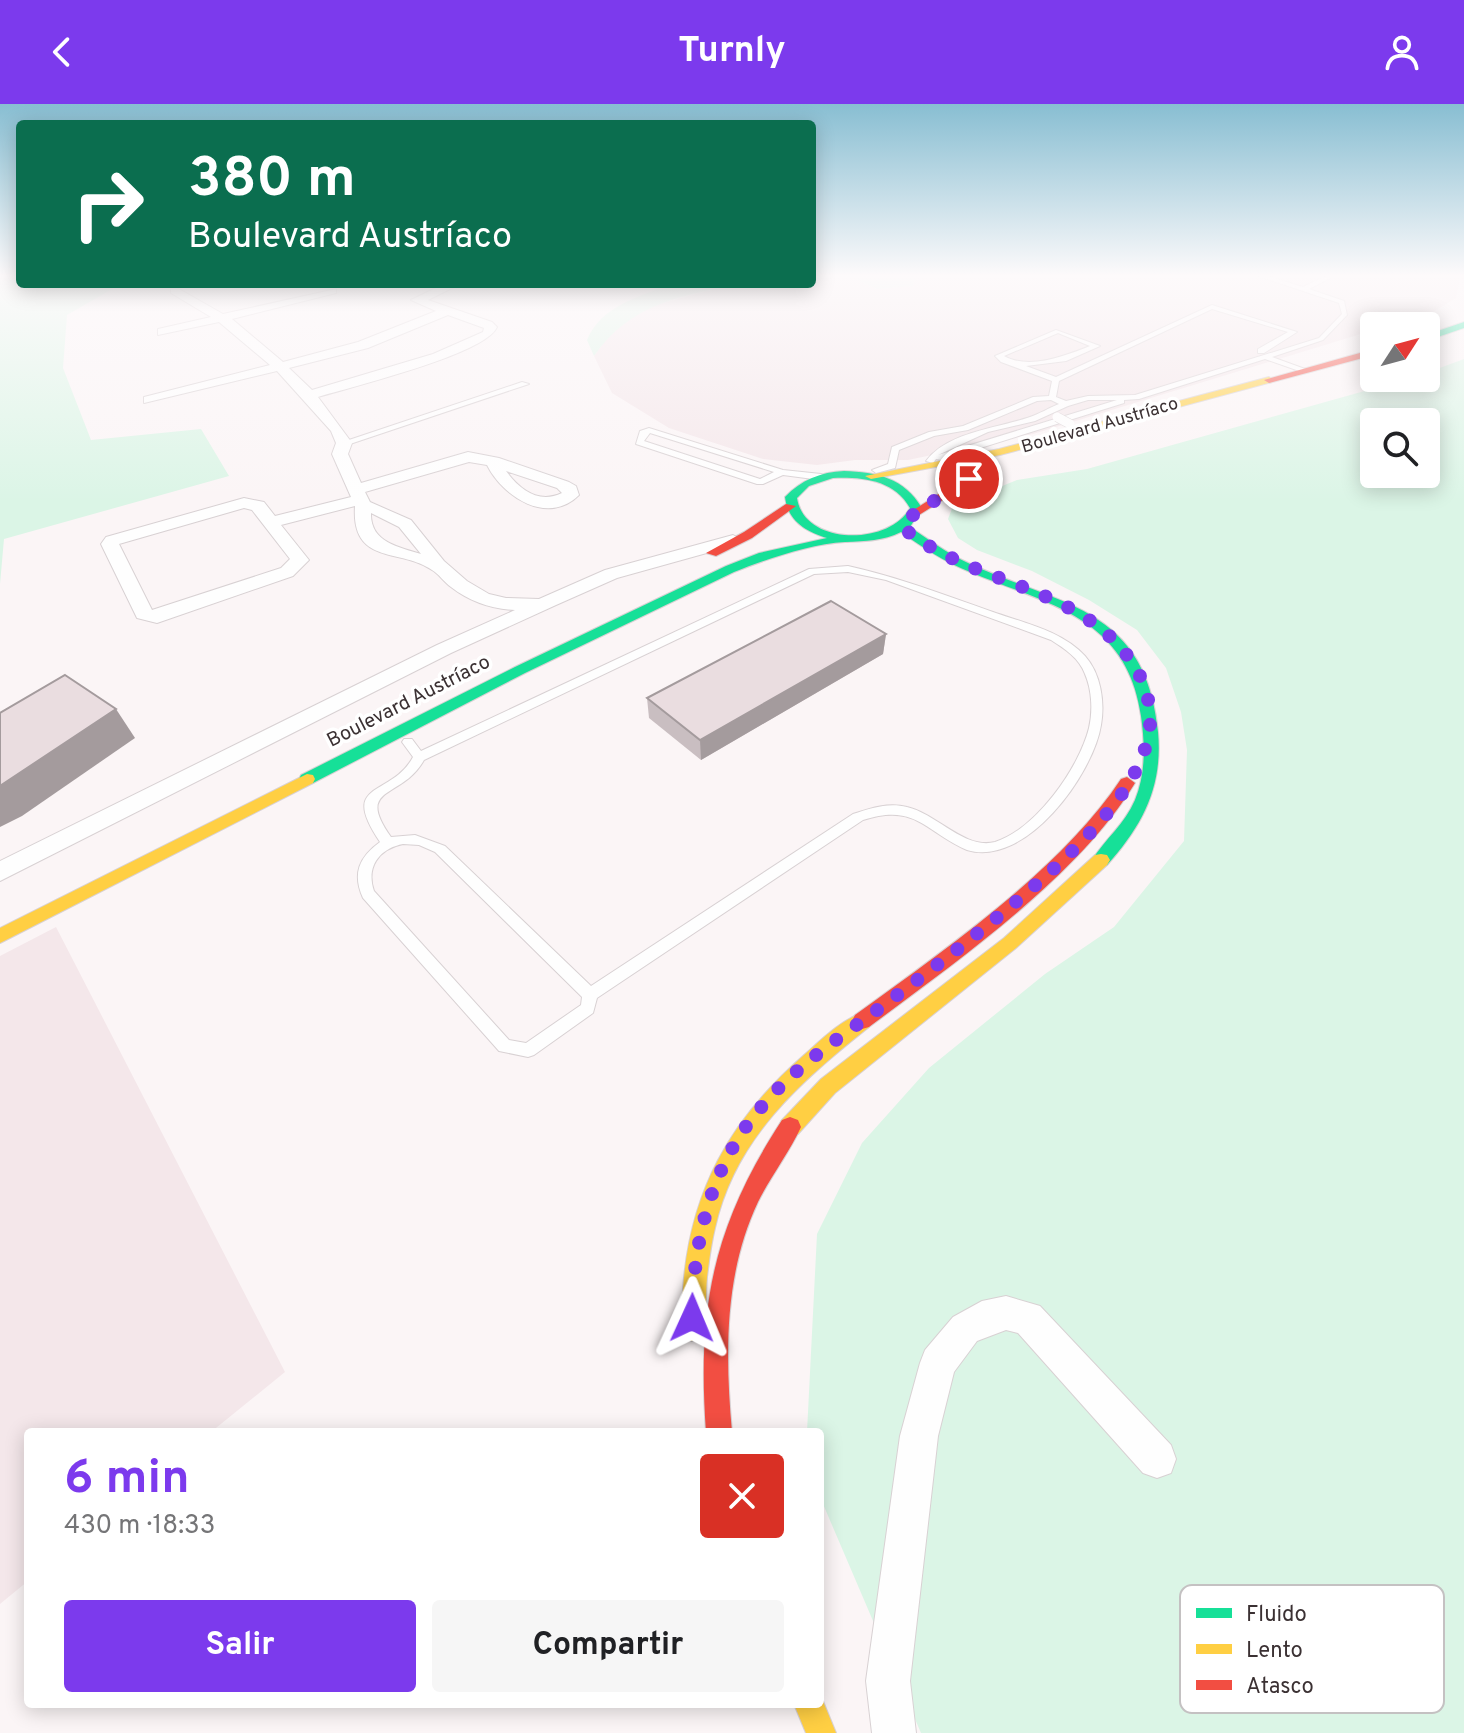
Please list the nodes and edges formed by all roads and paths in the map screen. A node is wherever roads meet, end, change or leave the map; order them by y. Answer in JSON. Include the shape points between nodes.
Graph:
{"nodes":[{"id":1,"x":261,"y":351,"type":"edge"},
{"id":2,"x":338,"y":351,"type":"edge"},
{"id":3,"x":450,"y":351,"type":"edge"},
{"id":4,"x":1010,"y":351,"type":"edge"},
{"id":5,"x":1083,"y":351,"type":"edge"},
{"id":6,"x":1118,"y":351,"type":"edge"},
{"id":7,"x":1261,"y":351,"type":"edge"},
{"id":8,"x":1284,"y":351,"type":"edge"},
{"id":9,"x":1360,"y":356,"type":"edge"},
{"id":10,"x":1262,"y":358,"type":"junction"},
{"id":11,"x":1018,"y":365,"type":"junction"},
{"id":12,"x":277,"y":366,"type":"junction"},
{"id":13,"x":1360,"y":366,"type":"edge"},
{"id":14,"x":1302,"y":371,"type":"junction"},
{"id":15,"x":1202,"y":377,"type":"junction"},
{"id":16,"x":1056,"y":380,"type":"junction"},
{"id":17,"x":1212,"y":381,"type":"dead end"},
{"id":18,"x":525,"y":384,"type":"dead end"},
{"id":19,"x":307,"y":396,"type":"junction"},
{"id":20,"x":1129,"y":397,"type":"junction"},
{"id":21,"x":1052,"y":398,"type":"junction"},
{"id":22,"x":149,"y":400,"type":"dead end"},
{"id":23,"x":1065,"y":404,"type":"junction"},
{"id":24,"x":1048,"y":410,"type":"junction"},
{"id":25,"x":1127,"y":417,"type":"junction"},
{"id":26,"x":344,"y":443,"type":"junction"},
{"id":27,"x":493,"y":461,"type":"dead end"},
{"id":28,"x":930,"y":461,"type":"junction"},
{"id":29,"x":892,"y":466,"type":"junction"},
{"id":30,"x":782,"y":472,"type":"junction"},
{"id":31,"x":866,"y":476,"type":"junction"},
{"id":32,"x":821,"y":477,"type":"junction"},
{"id":33,"x":360,"y":498,"type":"junction"},
{"id":34,"x":790,"y":506,"type":"junction"},
{"id":35,"x":908,"y":520,"type":"junction"},
{"id":36,"x":271,"y":522,"type":"junction"},
{"id":37,"x":748,"y":535,"type":"junction"},
{"id":38,"x":850,"y":537,"type":"junction"},
{"id":39,"x":872,"y":537,"type":"junction"},
{"id":40,"x":439,"y":565,"type":"junction"},
{"id":41,"x":983,"y":574,"type":"junction"},
{"id":42,"x":649,"y":584,"type":"dead end"},
{"id":43,"x":468,"y":591,"type":"junction"},
{"id":44,"x":549,"y":601,"type":"junction"},
{"id":45,"x":444,"y":649,"type":"junction"},
{"id":46,"x":1150,"y":731,"type":"junction"},
{"id":47,"x":408,"y":742,"type":"dead end"},
{"id":48,"x":419,"y":757,"type":"junction"},
{"id":49,"x":388,"y":843,"type":"junction"},
{"id":50,"x":0,"y":872,"type":"edge"},
{"id":51,"x":0,"y":936,"type":"edge"},
{"id":52,"x":590,"y":995,"type":"junction"},
{"id":53,"x":691,"y":1341,"type":"dead end"},
{"id":54,"x":697,"y":1398,"type":"dead end"},
{"id":55,"x":703,"y":1428,"type":"edge"},
{"id":56,"x":718,"y":1428,"type":"edge"},
{"id":57,"x":1157,"y":1459,"type":"dead end"},
{"id":58,"x":811,"y":1708,"type":"edge"},
{"id":59,"x":821,"y":1733,"type":"edge"},
{"id":60,"x":894,"y":1733,"type":"edge"}],
"edges":[{"from":1,"to":12,"type":"street"},
{"from":2,"to":12,"type":"street"},
{"from":3,"to":19,"type":"street"},
{"from":4,"to":11,"type":"lane","via":[[999,356]]},
{"from":5,"to":11,"type":"lane"},
{"from":6,"to":16,"type":"lane"},
{"from":7,"to":10,"type":"lane"},
{"from":8,"to":10,"type":"lane"},
{"from":9,"to":14,"type":"main road","name":"Boulevard Austríaco"},
{"from":10,"to":14,"type":"lane"},
{"from":10,"to":15,"type":"lane"},
{"from":11,"to":16,"type":"lane"},
{"from":12,"to":19,"type":"street"},
{"from":12,"to":22,"type":"street"},
{"from":13,"to":35,"type":"main road","name":"Boulevard Austríaco","via":[[996,469],[969,479]]},
{"from":14,"to":25,"type":"main road","name":"Boulevard Austríaco"},
{"from":15,"to":17,"type":"lane"},
{"from":15,"to":20,"type":"lane"},
{"from":16,"to":21,"type":"lane"},
{"from":18,"to":26,"type":"lane"},
{"from":19,"to":26,"type":"street"},
{"from":20,"to":23,"type":"lane"},
{"from":20,"to":28,"type":"lane"},
{"from":21,"to":23,"type":"lane"},
{"from":21,"to":29,"type":"lane","via":[[895,449]]},
{"from":23,"to":24,"type":"lane"},
{"from":24,"to":25,"type":"lane","bridge":true,"via":[[1070,424]]},
{"from":24,"to":28,"type":"lane","via":[[985,430],[936,453]]},
{"from":25,"to":31,"type":"main road","name":"Boulevard Austríaco","via":[[1000,454]]},
{"from":26,"to":33,"type":"street","via":[[340,454]]},
{"from":27,"to":33,"type":"street","via":[[468,457]]},
{"from":28,"to":29,"type":"lane"},
{"from":29,"to":31,"type":"lane"},
{"from":30,"to":30,"type":"lane","via":[[649,430],[639,442],[760,482]]},
{"from":30,"to":32,"type":"lane"},
{"from":31,"to":32,"type":"main road","name":"Boulevard Austríaco"},
{"from":31,"to":35,"type":"main road","via":[[908,493],[915,503]]},
{"from":32,"to":34,"type":"main road","via":[[798,488]]},
{"from":33,"to":36,"type":"street"},
{"from":33,"to":40,"type":"street","via":[[399,519]]},
{"from":33,"to":40,"type":"street","via":[[362,525],[380,546]]},
{"from":34,"to":37,"type":"main road"},
{"from":34,"to":38,"type":"main road","via":[[809,527]]},
{"from":35,"to":39,"type":"main road","name":"Boulevard Austríaco"},
{"from":35,"to":41,"type":"main road","via":[[931,547]]},
{"from":36,"to":36,"type":"street","via":[[300,560],[297,566],[152,618],[144,614],[110,544],[244,503],[258,506]]},
{"from":37,"to":42,"type":"main road"},
{"from":37,"to":44,"type":"street","via":[[611,574]]},
{"from":38,"to":39,"type":"main road"},
{"from":38,"to":51,"type":"main road","name":"Boulevard Austríaco","via":[[763,556],[730,569],[520,670]]},
{"from":39,"to":41,"type":"main road"},
{"from":40,"to":43,"type":"street"},
{"from":41,"to":46,"type":"main road","via":[[1067,606],[1111,637],[1140,676]]},
{"from":43,"to":44,"type":"street","via":[[504,605]]},
{"from":43,"to":45,"type":"street","via":[[468,620]]},
{"from":44,"to":45,"type":"street"},
{"from":45,"to":50,"type":"street"},
{"from":46,"to":53,"type":"main road","via":[[1123,790],[1083,840],[1004,912],[825,1049],[761,1106],[721,1169],[704,1216],[693,1271]]},
{"from":46,"to":56,"type":"main road","via":[[1152,770],[1137,813],[1116,843],[1022,934],[806,1105],[757,1175],[738,1217],[716,1292],[711,1375]]},
{"from":47,"to":48,"type":"lane"},
{"from":48,"to":49,"type":"lane","via":[[413,769],[369,805],[370,821]]},
{"from":48,"to":52,"type":"lane","via":[[812,571],[848,569],[889,578],[1055,638],[1090,667],[1098,714],[1082,765],[1042,815],[1019,834],[994,847],[977,848],[919,814],[900,807],[878,809],[858,817]]},
{"from":49,"to":52,"type":"lane","via":[[406,837],[440,849]]},
{"from":49,"to":52,"type":"lane","via":[[364,865],[361,877],[368,894],[505,1046],[528,1050],[588,1008]]},
{"from":54,"to":55,"type":"main road"},
{"from":57,"to":60,"type":"street","via":[[1028,1318],[1006,1313],[965,1329],[938,1363],[919,1436],[888,1681]]},
{"from":58,"to":59,"type":"main road"}]}
